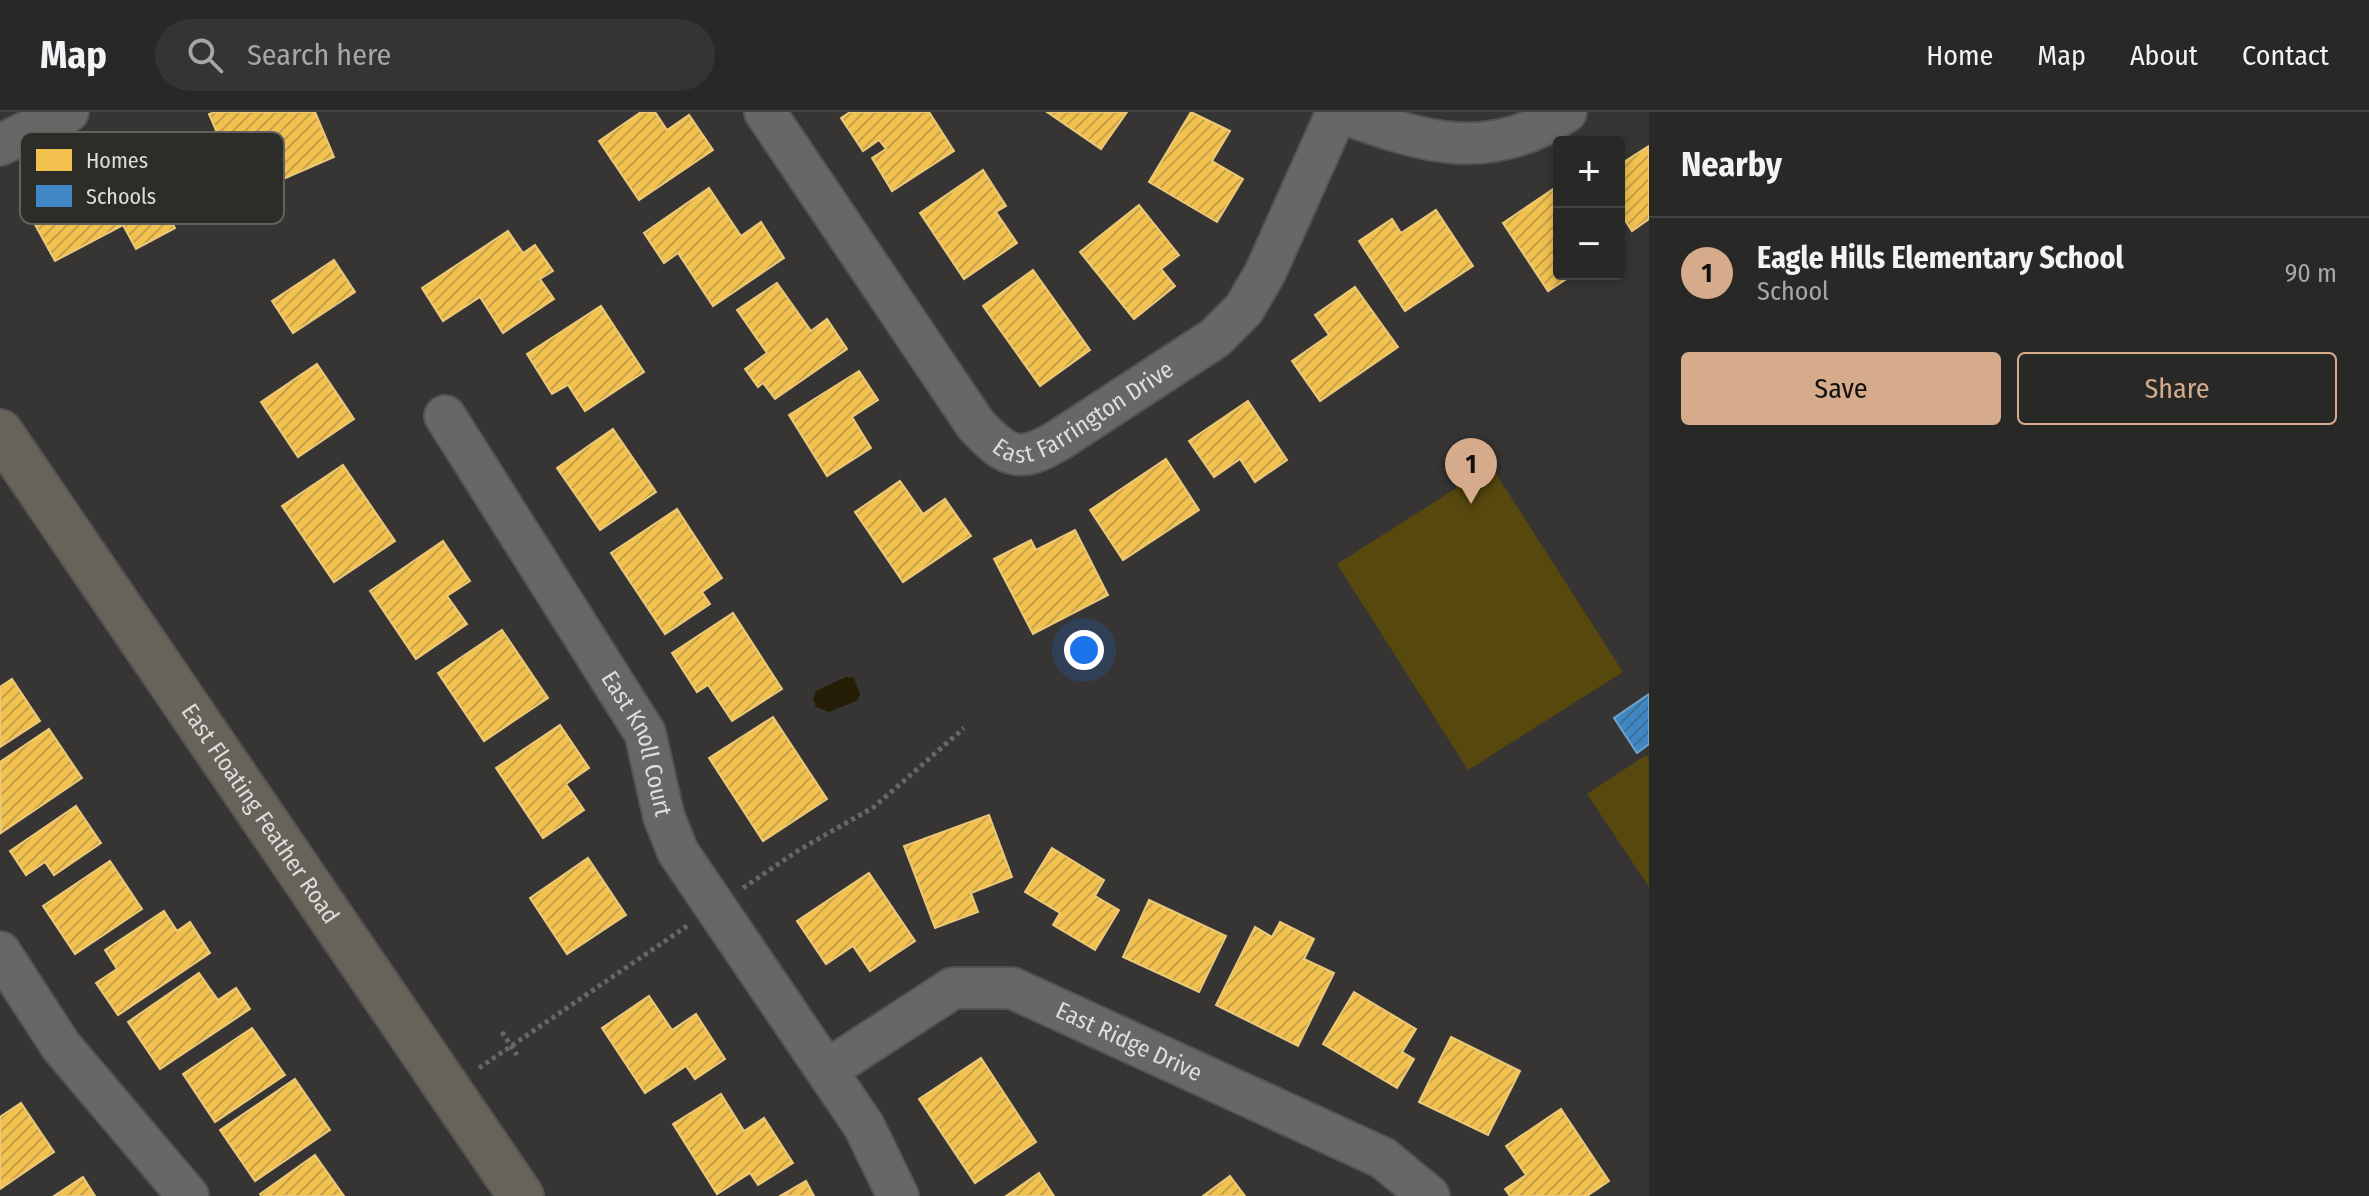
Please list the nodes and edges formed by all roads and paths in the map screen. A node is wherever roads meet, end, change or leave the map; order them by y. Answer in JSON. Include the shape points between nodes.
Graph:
{"nodes":[{"id":1,"x":68,"y":112,"type":"edge"},
{"id":2,"x":765,"y":112,"type":"edge"},
{"id":3,"x":1338,"y":112,"type":"edge"},
{"id":4,"x":1566,"y":112,"type":"edge"},
{"id":5,"x":27,"y":132,"type":"edge"},
{"id":6,"x":20,"y":135,"type":"edge"},
{"id":7,"x":0,"y":145,"type":"edge"},
{"id":8,"x":445,"y":416,"type":"dead end"},
{"id":9,"x":0,"y":432,"type":"edge"},
{"id":10,"x":964,"y":728,"type":"dead end"},
{"id":11,"x":738,"y":891,"type":"dead end"},
{"id":12,"x":687,"y":926,"type":"dead end"},
{"id":13,"x":0,"y":952,"type":"edge"},
{"id":14,"x":502,"y":1032,"type":"dead end"},
{"id":15,"x":512,"y":1046,"type":"junction"},
{"id":16,"x":517,"y":1055,"type":"dead end"},
{"id":17,"x":827,"y":1070,"type":"junction"},
{"id":18,"x":475,"y":1071,"type":"dead end"},
{"id":19,"x":519,"y":1195,"type":"edge"},
{"id":20,"x":188,"y":1196,"type":"edge"},
{"id":21,"x":898,"y":1196,"type":"edge"},
{"id":22,"x":1429,"y":1196,"type":"edge"}],
"edges":[{"from":1,"to":5,"type":"street"},
{"from":2,"to":3,"type":"street","name":"East Farrington Drive","via":[[976,425],[995,446],[1015,456],[1036,454],[1059,440],[1215,338],[1244,309]]},
{"from":3,"to":4,"type":"street","via":[[1401,134],[1456,145],[1511,140]]},
{"from":6,"to":7,"type":"street"},
{"from":8,"to":17,"type":"street","name":"East Knoll Court","via":[[645,733],[664,817],[678,852]]},
{"from":9,"to":19,"type":"main road","name":"East Floating Feather Road"},
{"from":10,"to":11,"type":"path","via":[[874,807]]},
{"from":12,"to":15,"type":"path"},
{"from":13,"to":20,"type":"street","via":[[61,1046]]},
{"from":14,"to":15,"type":"path"},
{"from":15,"to":16,"type":"path"},
{"from":15,"to":18,"type":"path"},
{"from":17,"to":21,"type":"street","name":"East Knoll Court","via":[[864,1126]]},
{"from":17,"to":22,"type":"street","name":"East Ridge Drive","via":[[953,988],[1012,988],[1383,1158]]}]}
